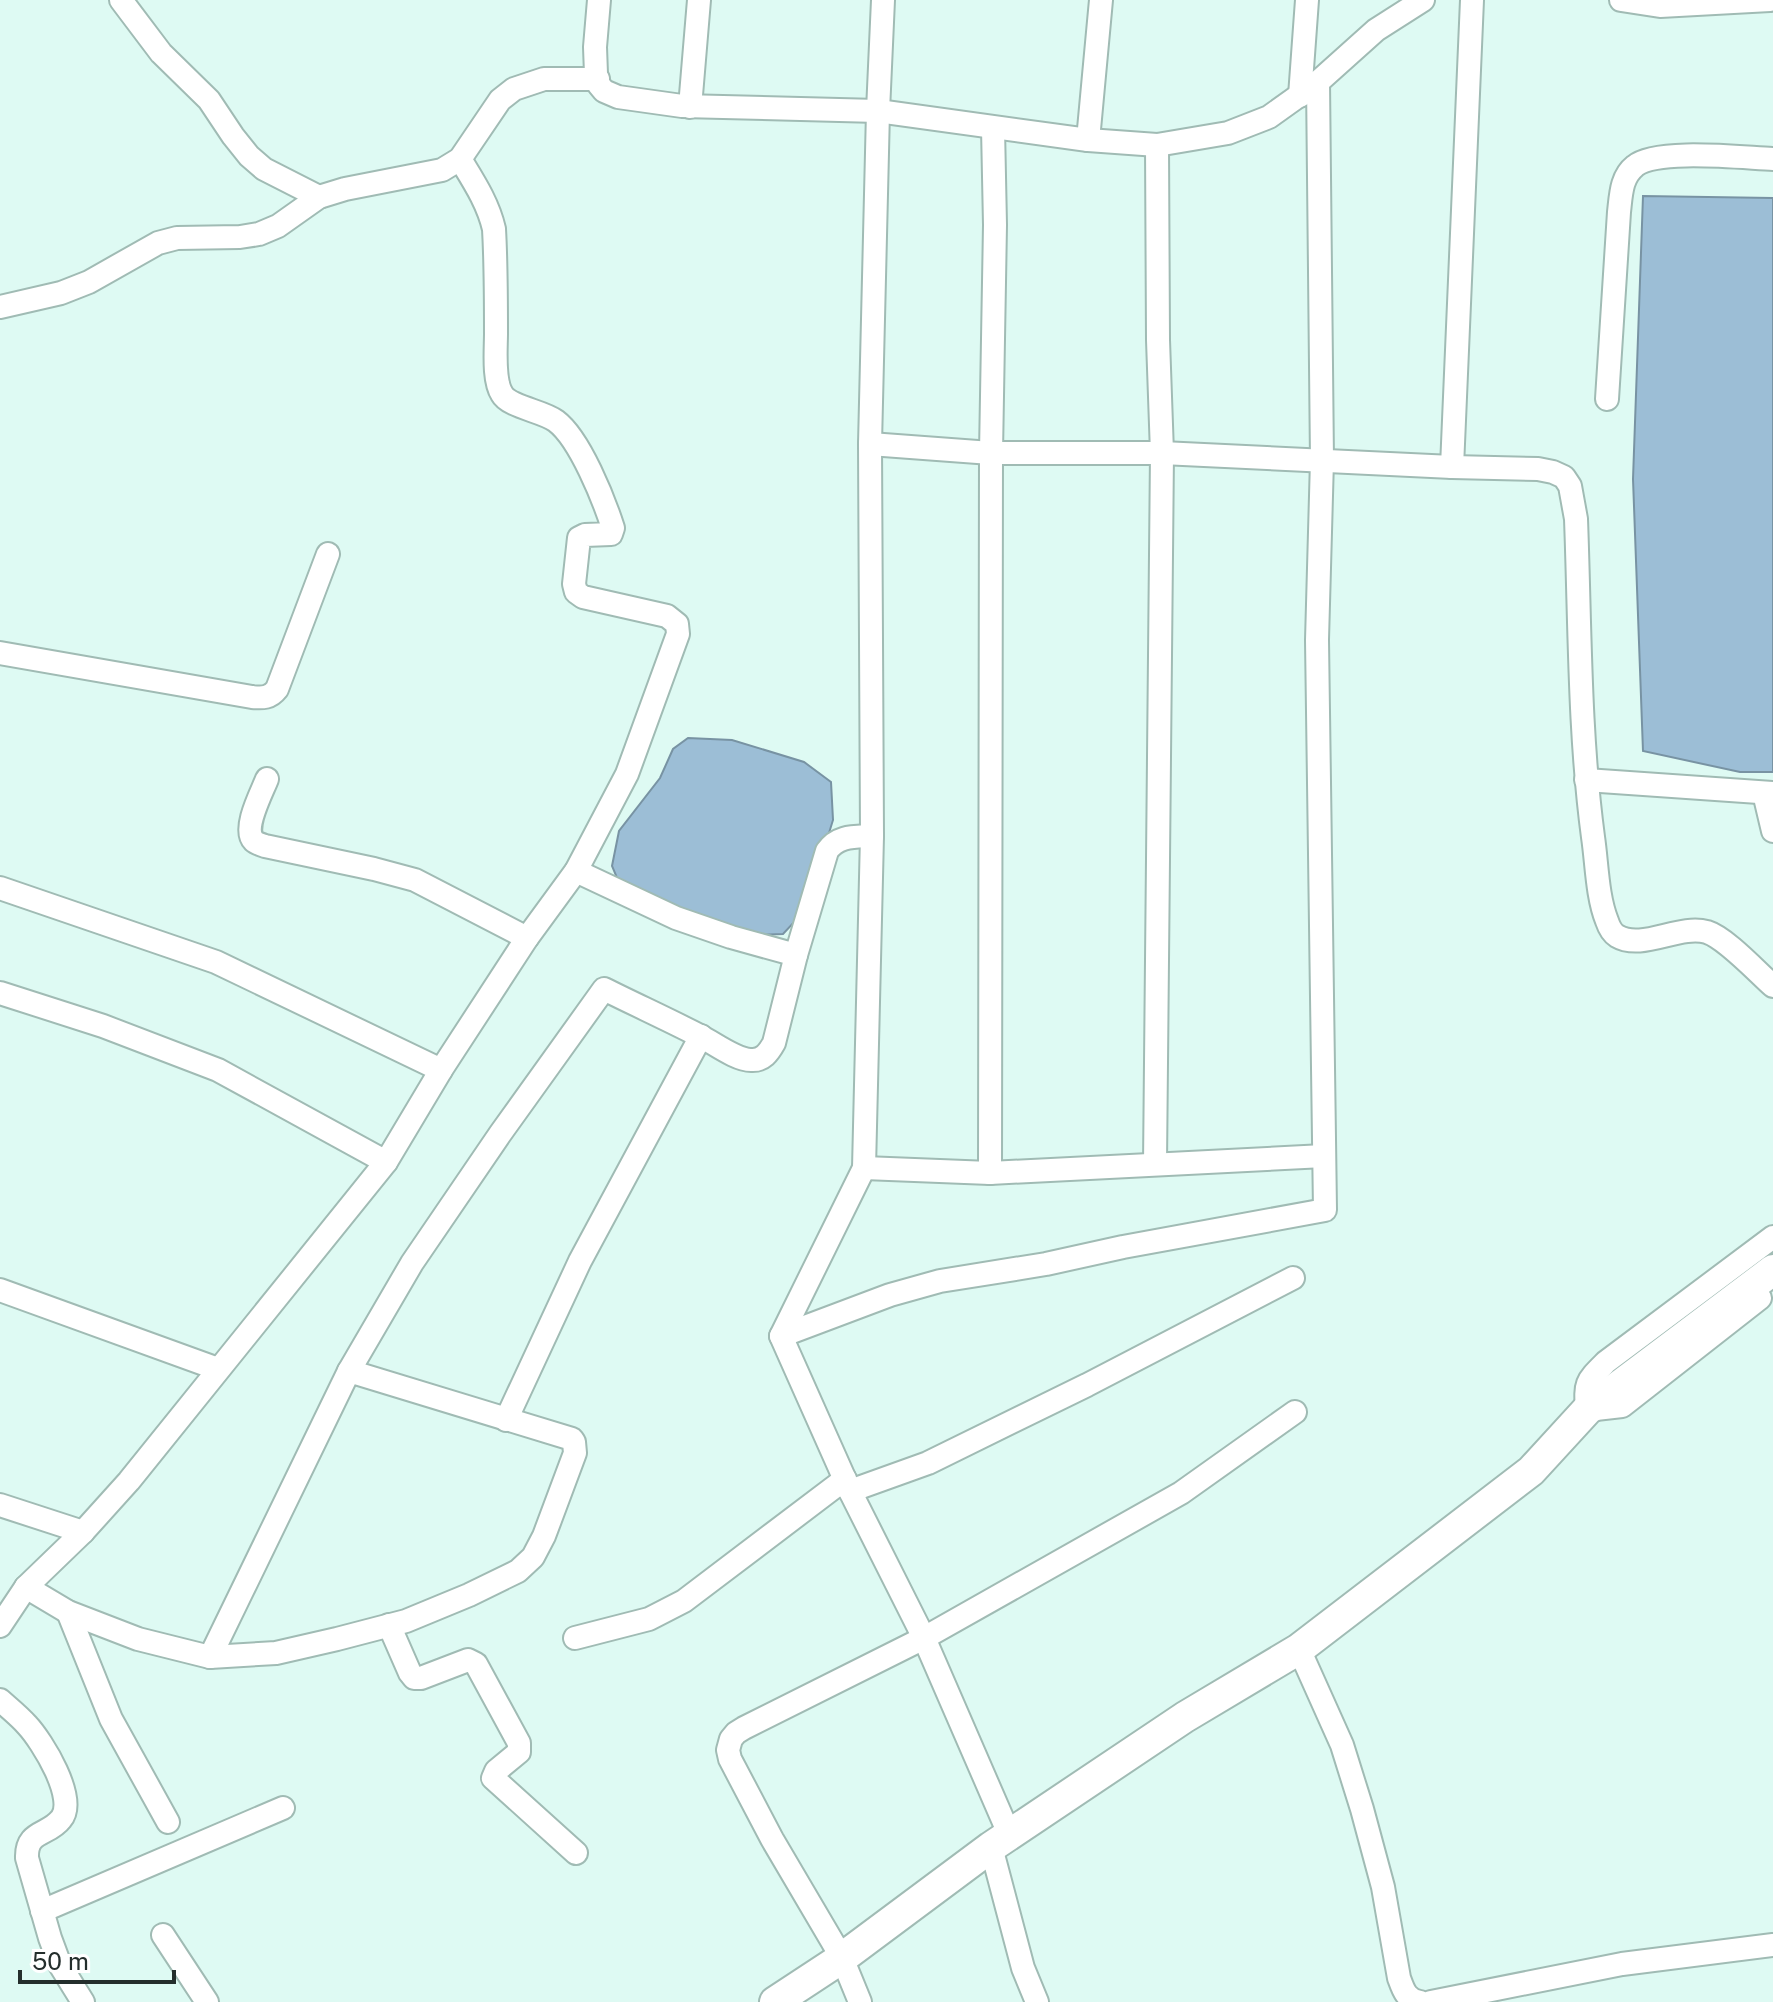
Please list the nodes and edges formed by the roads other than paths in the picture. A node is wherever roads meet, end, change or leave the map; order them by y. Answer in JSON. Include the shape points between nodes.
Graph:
{"nodes":[{"id":1,"x":121,"y":0,"type":"edge"},
{"id":2,"x":599,"y":0,"type":"edge"},
{"id":3,"x":699,"y":0,"type":"edge"},
{"id":4,"x":883,"y":0,"type":"edge"},
{"id":5,"x":1101,"y":0,"type":"edge"},
{"id":6,"x":1307,"y":0,"type":"edge"},
{"id":7,"x":1423,"y":0,"type":"edge"},
{"id":8,"x":1472,"y":0,"type":"edge"},
{"id":9,"x":1621,"y":0,"type":"edge"},
{"id":10,"x":1770,"y":0,"type":"edge"},
{"id":11,"x":1734,"y":1,"type":"edge"},
{"id":12,"x":1660,"y":3,"type":"edge"},
{"id":13,"x":598,"y":79,"type":"junction"},
{"id":14,"x":1318,"y":82,"type":"junction"},
{"id":15,"x":1300,"y":96,"type":"junction"},
{"id":16,"x":690,"y":107,"type":"junction"},
{"id":17,"x":878,"y":111,"type":"junction"},
{"id":18,"x":993,"y":128,"type":"junction"},
{"id":19,"x":1088,"y":140,"type":"junction"},
{"id":20,"x":1157,"y":145,"type":"junction"},
{"id":21,"x":460,"y":159,"type":"junction"},
{"id":22,"x":1773,"y":159,"type":"edge"},
{"id":23,"x":319,"y":197,"type":"junction"},
{"id":24,"x":0,"y":307,"type":"edge"},
{"id":25,"x":1607,"y":399,"type":"dead end"},
{"id":26,"x":870,"y":444,"type":"junction"},
{"id":27,"x":991,"y":453,"type":"junction"},
{"id":28,"x":1162,"y":453,"type":"junction"},
{"id":29,"x":1322,"y":460,"type":"junction"},
{"id":30,"x":1452,"y":467,"type":"junction"},
{"id":31,"x":328,"y":554,"type":"dead end"},
{"id":32,"x":0,"y":653,"type":"edge"},
{"id":33,"x":267,"y":779,"type":"dead end"},
{"id":34,"x":1586,"y":780,"type":"junction"},
{"id":35,"x":1768,"y":793,"type":"edge"},
{"id":36,"x":1773,"y":831,"type":"edge"},
{"id":37,"x":872,"y":836,"type":"junction"},
{"id":38,"x":576,"y":871,"type":"junction"},
{"id":39,"x":0,"y":888,"type":"edge"},
{"id":40,"x":527,"y":938,"type":"junction"},
{"id":41,"x":796,"y":955,"type":"junction"},
{"id":42,"x":1773,"y":986,"type":"edge"},
{"id":43,"x":0,"y":993,"type":"edge"},
{"id":44,"x":701,"y":1036,"type":"junction"},
{"id":45,"x":441,"y":1070,"type":"junction"},
{"id":46,"x":1324,"y":1156,"type":"junction"},
{"id":47,"x":386,"y":1162,"type":"junction"},
{"id":48,"x":1155,"y":1164,"type":"junction"},
{"id":49,"x":864,"y":1168,"type":"junction"},
{"id":50,"x":990,"y":1173,"type":"junction"},
{"id":51,"x":1773,"y":1237,"type":"edge"},
{"id":52,"x":1773,"y":1270,"type":"edge"},
{"id":53,"x":1293,"y":1278,"type":"dead end"},
{"id":54,"x":1773,"y":1288,"type":"edge"},
{"id":55,"x":0,"y":1290,"type":"edge"},
{"id":56,"x":781,"y":1336,"type":"junction"},
{"id":57,"x":218,"y":1369,"type":"junction"},
{"id":58,"x":349,"y":1371,"type":"junction"},
{"id":59,"x":1587,"y":1410,"type":"junction"},
{"id":60,"x":1295,"y":1412,"type":"dead end"},
{"id":61,"x":506,"y":1420,"type":"junction"},
{"id":62,"x":847,"y":1485,"type":"junction"},
{"id":63,"x":0,"y":1505,"type":"edge"},
{"id":64,"x":83,"y":1532,"type":"junction"},
{"id":65,"x":26,"y":1587,"type":"junction"},
{"id":66,"x":68,"y":1612,"type":"junction"},
{"id":67,"x":389,"y":1625,"type":"junction"},
{"id":68,"x":0,"y":1626,"type":"edge"},
{"id":69,"x":575,"y":1638,"type":"dead end"},
{"id":70,"x":924,"y":1638,"type":"junction"},
{"id":71,"x":1299,"y":1649,"type":"junction"},
{"id":72,"x":210,"y":1657,"type":"junction"},
{"id":73,"x":0,"y":1700,"type":"edge"},
{"id":74,"x":283,"y":1808,"type":"dead end"},
{"id":75,"x":168,"y":1822,"type":"dead end"},
{"id":76,"x":1001,"y":1842,"type":"junction"},
{"id":77,"x":576,"y":1853,"type":"dead end"},
{"id":78,"x":42,"y":1911,"type":"junction"},
{"id":79,"x":163,"y":1935,"type":"dead end"},
{"id":80,"x":1773,"y":1945,"type":"edge"},
{"id":81,"x":842,"y":1958,"type":"junction"},
{"id":82,"x":83,"y":2002,"type":"edge"},
{"id":83,"x":207,"y":2002,"type":"edge"},
{"id":84,"x":775,"y":2002,"type":"edge"},
{"id":85,"x":860,"y":2002,"type":"edge"},
{"id":86,"x":1037,"y":2002,"type":"edge"},
{"id":87,"x":1420,"y":2002,"type":"edge"},
{"id":88,"x":1431,"y":2002,"type":"edge"}],
"edges":[{"from":1,"to":23,"type":"street","via":[[161,53],[209,100],[249,156]]},
{"from":2,"to":13,"type":"street"},
{"from":3,"to":16,"type":"street"},
{"from":4,"to":17,"type":"street"},
{"from":5,"to":19,"type":"street"},
{"from":6,"to":15,"type":"street"},
{"from":7,"to":14,"type":"street","via":[[1376,30]]},
{"from":8,"to":30,"type":"street"},
{"from":9,"to":12,"type":"street"},
{"from":10,"to":11,"type":"street"},
{"from":11,"to":12,"type":"street"},
{"from":13,"to":16,"type":"street","via":[[604,91],[618,97]]},
{"from":13,"to":21,"type":"street","via":[[544,79],[514,89],[500,100]]},
{"from":14,"to":15,"type":"street"},
{"from":14,"to":29,"type":"street"},
{"from":15,"to":20,"type":"street","via":[[1269,117],[1228,133]]},
{"from":16,"to":17,"type":"street"},
{"from":17,"to":18,"type":"street"},
{"from":17,"to":26,"type":"street"},
{"from":18,"to":19,"type":"street"},
{"from":18,"to":27,"type":"street"},
{"from":19,"to":20,"type":"street"},
{"from":20,"to":28,"type":"street"},
{"from":21,"to":23,"type":"street","via":[[431,173]]},
{"from":21,"to":38,"type":"street","via":[[484,199],[494,229],[501,394],[558,422],[578,448],[612,525],[611,534],[579,538],[576,592],[667,616],[678,628],[627,774]]},
{"from":22,"to":25,"type":"street","via":[[1669,156],[1637,164],[1628,174],[1619,212]]},
{"from":23,"to":24,"type":"street","via":[[259,234],[158,243],[89,282]]},
{"from":26,"to":27,"type":"street"},
{"from":26,"to":37,"type":"street"},
{"from":27,"to":28,"type":"street"},
{"from":27,"to":50,"type":"street"},
{"from":28,"to":29,"type":"street"},
{"from":28,"to":48,"type":"street"},
{"from":29,"to":30,"type":"street"},
{"from":29,"to":46,"type":"street","via":[[1317,640]]},
{"from":30,"to":34,"type":"street","via":[[1538,469],[1564,477],[1570,486],[1576,519]]},
{"from":31,"to":32,"type":"street","via":[[277,689],[268,697]]},
{"from":33,"to":40,"type":"street","via":[[251,820],[255,842],[415,880]]},
{"from":34,"to":35,"type":"street"},
{"from":34,"to":42,"type":"street","via":[[1602,901],[1613,933],[1635,941],[1690,930],[1707,932]]},
{"from":35,"to":36,"type":"street"},
{"from":37,"to":41,"type":"street","via":[[838,840],[827,851]]},
{"from":37,"to":49,"type":"street"},
{"from":38,"to":40,"type":"street"},
{"from":38,"to":41,"type":"street","via":[[676,918]]},
{"from":39,"to":45,"type":"street","via":[[216,962]]},
{"from":40,"to":45,"type":"street"},
{"from":41,"to":44,"type":"street","via":[[769,1053],[751,1061]]},
{"from":43,"to":47,"type":"street","via":[[218,1070]]},
{"from":44,"to":58,"type":"street","via":[[604,989],[412,1263]]},
{"from":44,"to":61,"type":"street","via":[[580,1261]]},
{"from":45,"to":47,"type":"street"},
{"from":46,"to":48,"type":"street"},
{"from":46,"to":56,"type":"street","via":[[1325,1210],[940,1281]]},
{"from":47,"to":57,"type":"street"},
{"from":48,"to":50,"type":"street"},
{"from":49,"to":50,"type":"street"},
{"from":49,"to":56,"type":"street"},
{"from":51,"to":59,"type":"street","via":[[1606,1362],[1587,1382]]},
{"from":52,"to":59,"type":"main road"},
{"from":53,"to":62,"type":"street","via":[[928,1463]]},
{"from":54,"to":59,"type":"street","via":[[1622,1406]]},
{"from":55,"to":57,"type":"street"},
{"from":56,"to":62,"type":"street"},
{"from":57,"to":64,"type":"street"},
{"from":58,"to":61,"type":"street"},
{"from":58,"to":72,"type":"street"},
{"from":59,"to":71,"type":"main road","via":[[1531,1471]]},
{"from":60,"to":70,"type":"street","via":[[1181,1493]]},
{"from":61,"to":67,"type":"street","via":[[574,1442],[575,1453],[533,1557],[518,1571],[469,1595]]},
{"from":62,"to":69,"type":"street","via":[[684,1601],[649,1619]]},
{"from":62,"to":70,"type":"street"},
{"from":63,"to":64,"type":"street"},
{"from":64,"to":65,"type":"street"},
{"from":65,"to":66,"type":"street"},
{"from":65,"to":68,"type":"street"},
{"from":66,"to":72,"type":"street","via":[[138,1639]]},
{"from":66,"to":75,"type":"street","via":[[111,1719]]},
{"from":67,"to":72,"type":"street","via":[[276,1653]]},
{"from":67,"to":77,"type":"street","via":[[414,1678],[468,1660],[476,1664],[519,1743],[519,1752],[493,1778]]},
{"from":70,"to":76,"type":"street"},
{"from":70,"to":81,"type":"street","via":[[744,1728],[731,1739],[728,1750],[772,1839]]},
{"from":71,"to":76,"type":"main road","via":[[1185,1717]]},
{"from":71,"to":87,"type":"street","via":[[1342,1745],[1362,1809],[1399,1978],[1409,1998]]},
{"from":73,"to":78,"type":"street","via":[[37,1737],[66,1796],[62,1818],[32,1839],[27,1850]]},
{"from":74,"to":78,"type":"street"},
{"from":76,"to":81,"type":"main road"},
{"from":76,"to":86,"type":"street","via":[[1023,1968]]},
{"from":78,"to":82,"type":"street","via":[[60,1965]]},
{"from":79,"to":83,"type":"street"},
{"from":80,"to":88,"type":"street","via":[[1622,1964]]},
{"from":81,"to":84,"type":"main road"},
{"from":81,"to":85,"type":"street"}]}
